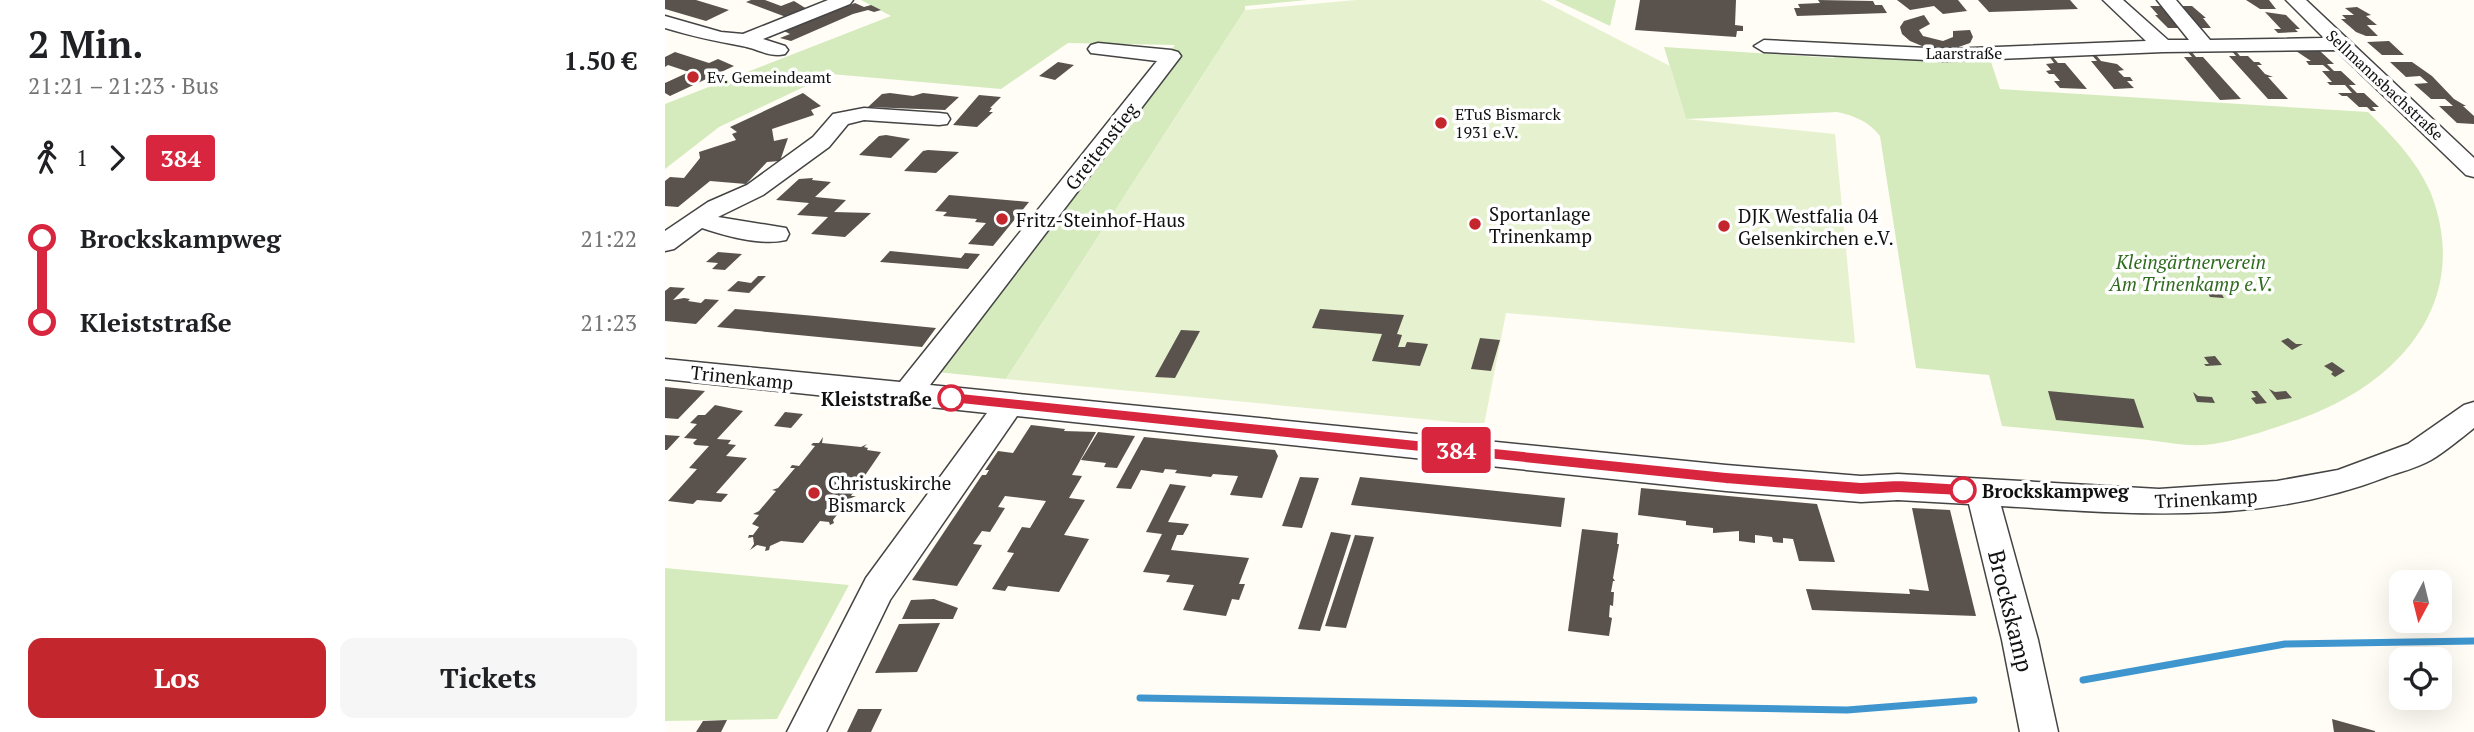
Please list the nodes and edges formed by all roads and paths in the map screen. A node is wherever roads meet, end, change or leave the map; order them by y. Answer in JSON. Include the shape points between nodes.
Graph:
{"nodes":[{"id":1,"x":844,"y":0,"type":"edge"},
{"id":2,"x":2112,"y":0,"type":"edge"},
{"id":3,"x":2166,"y":0,"type":"edge"},
{"id":4,"x":2295,"y":0,"type":"edge"},
{"id":5,"x":665,"y":22,"type":"edge"},
{"id":6,"x":745,"y":40,"type":"junction"},
{"id":7,"x":2343,"y":44,"type":"junction"},
{"id":8,"x":2204,"y":45,"type":"junction"},
{"id":9,"x":2164,"y":46,"type":"junction"},
{"id":10,"x":1764,"y":47,"type":"dead end"},
{"id":11,"x":1098,"y":49,"type":"dead end"},
{"id":12,"x":778,"y":50,"type":"dead end"},
{"id":13,"x":939,"y":119,"type":"dead end"},
{"id":14,"x":2474,"y":170,"type":"edge"},
{"id":15,"x":698,"y":219,"type":"junction"},
{"id":16,"x":777,"y":234,"type":"dead end"},
{"id":17,"x":665,"y":243,"type":"edge"},
{"id":18,"x":665,"y":369,"type":"edge"},
{"id":19,"x":908,"y":393,"type":"junction"},
{"id":20,"x":1009,"y":405,"type":"junction"},
{"id":21,"x":2474,"y":413,"type":"edge"},
{"id":22,"x":1980,"y":491,"type":"junction"},
{"id":23,"x":806,"y":732,"type":"edge"},
{"id":24,"x":2039,"y":732,"type":"edge"}],
"edges":[{"from":1,"to":6,"type":"street"},
{"from":2,"to":9,"type":"street"},
{"from":3,"to":8,"type":"street"},
{"from":4,"to":7,"type":"street","name":"Sellmannsbachstraße"},
{"from":5,"to":6,"type":"street","via":[[720,38]]},
{"from":6,"to":12,"type":"street"},
{"from":7,"to":8,"type":"street","name":"Laarstraße"},
{"from":7,"to":14,"type":"street","name":"Sellmannsbachstraße"},
{"from":8,"to":9,"type":"street","name":"Laarstraße"},
{"from":9,"to":10,"type":"street","name":"Laarstraße","via":[[1964,55]]},
{"from":11,"to":19,"type":"street","name":"Greitenstieg","via":[[1171,56]]},
{"from":13,"to":15,"type":"street","via":[[864,114],[841,118],[821,142],[755,190]]},
{"from":15,"to":16,"type":"street"},
{"from":15,"to":17,"type":"street"},
{"from":18,"to":19,"type":"street","name":"Trinenkamp"},
{"from":19,"to":20,"type":"street","name":"Trinenkamp"},
{"from":20,"to":22,"type":"street","name":"Trinenkamp","via":[[1766,482]]},
{"from":20,"to":23,"type":"street","via":[[878,589]]},
{"from":21,"to":22,"type":"street","name":"Trinenkamp","via":[[2407,457],[2340,482],[2277,494],[2159,502]]},
{"from":22,"to":24,"type":"street","name":"Brockskamp"}]}
